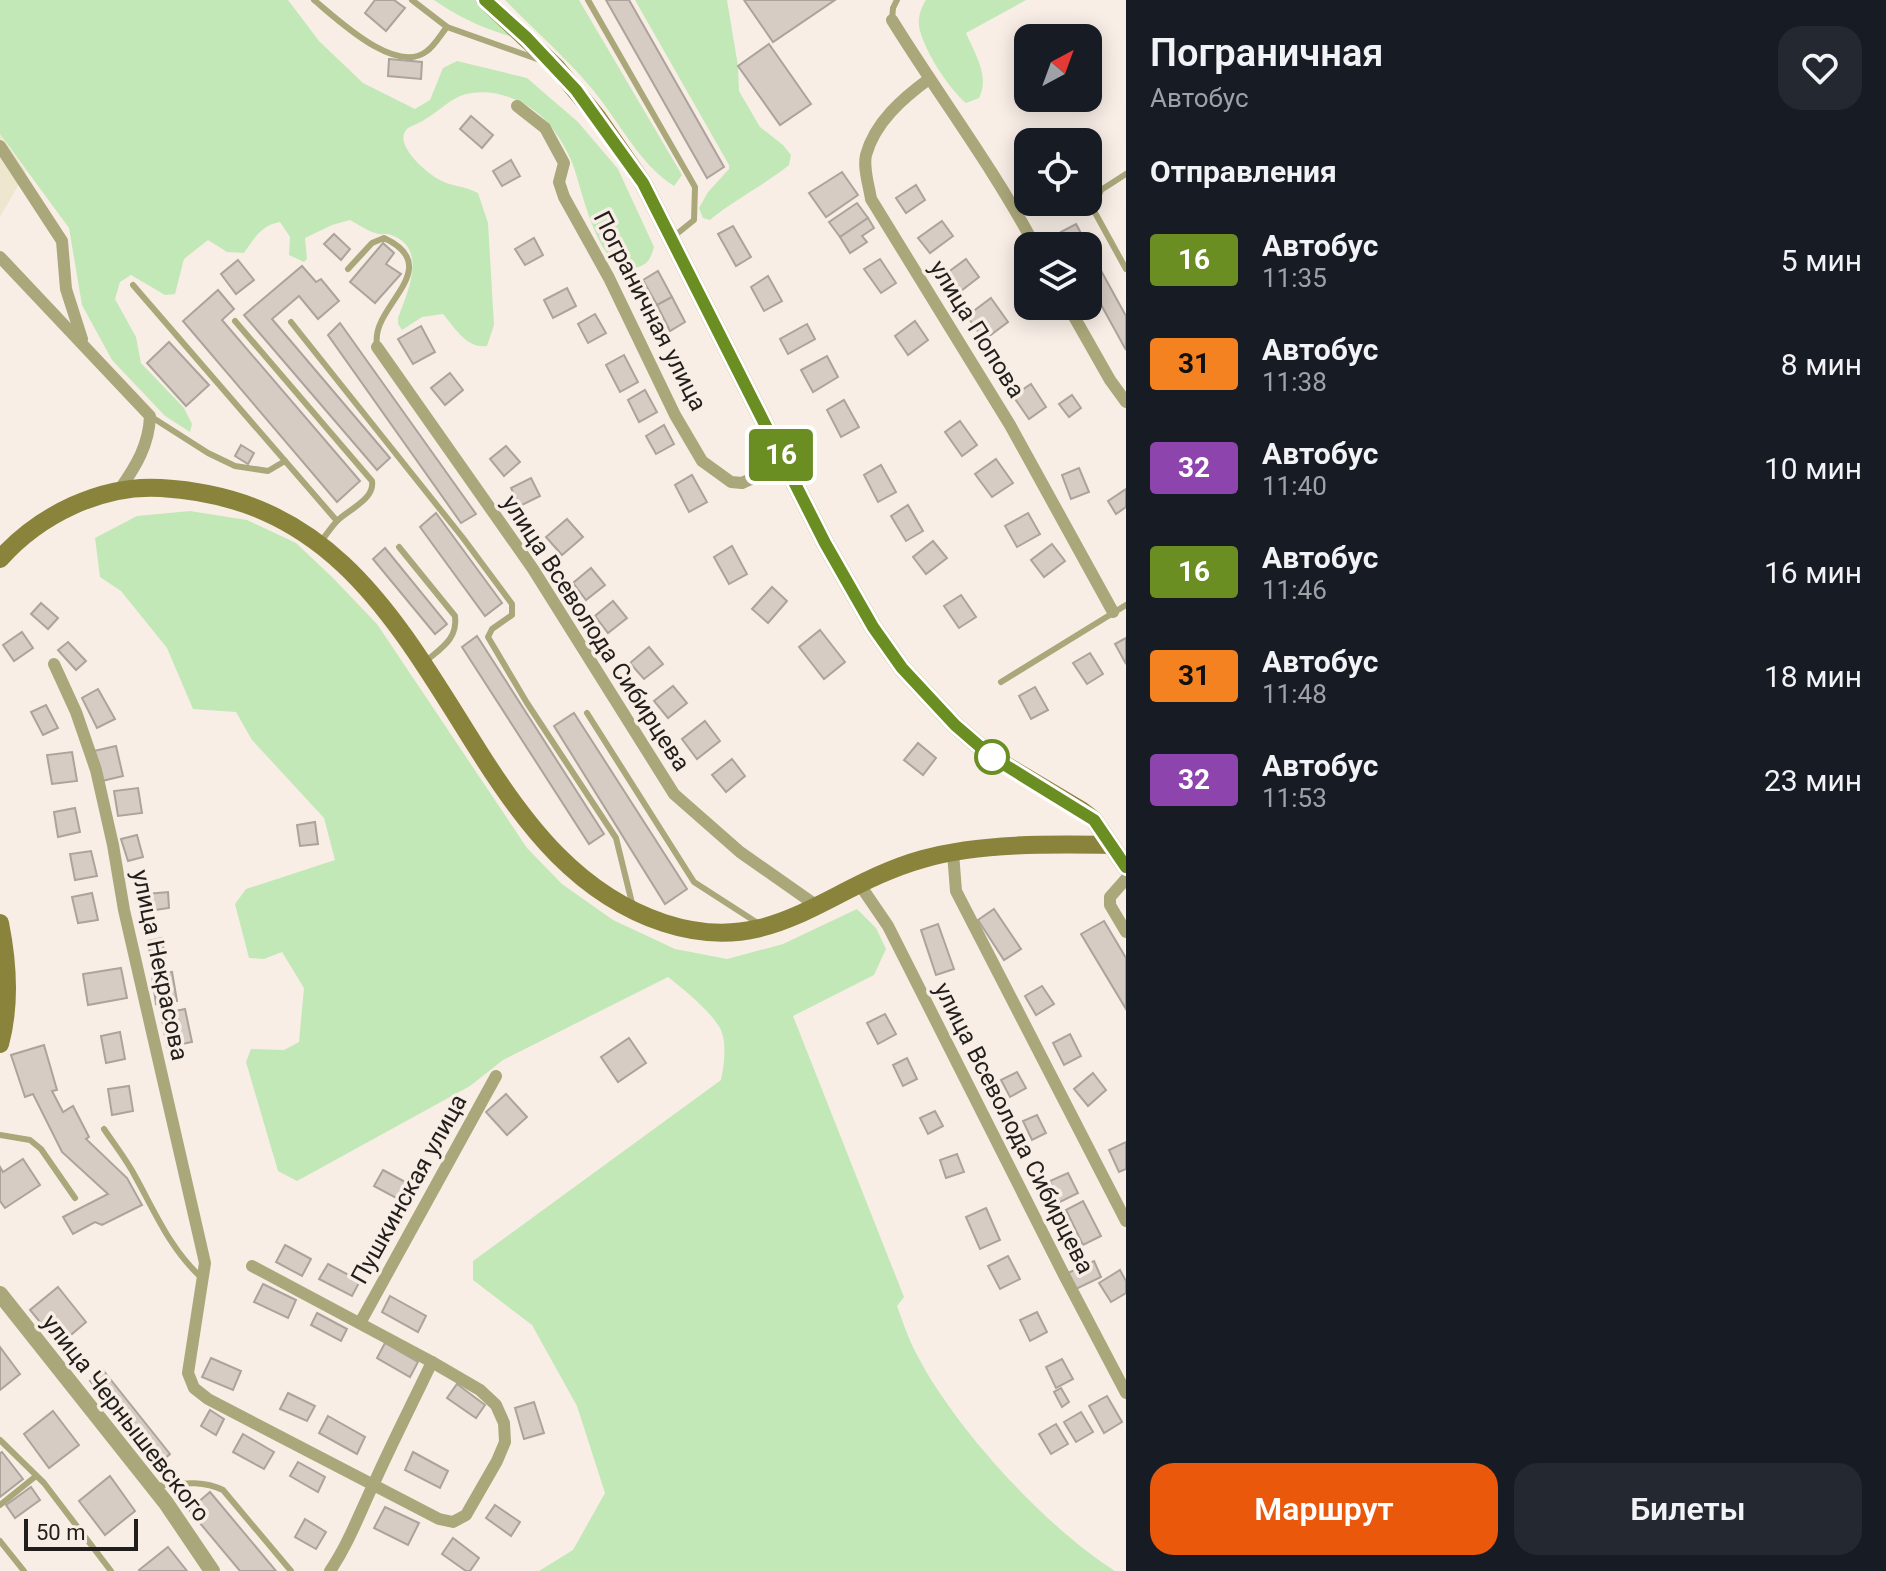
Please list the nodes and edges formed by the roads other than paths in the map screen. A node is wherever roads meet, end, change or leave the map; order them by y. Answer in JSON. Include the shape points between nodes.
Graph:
{"nodes":[{"id":1,"x":314,"y":0,"type":"edge"},
{"id":2,"x":412,"y":0,"type":"edge"},
{"id":3,"x":485,"y":0,"type":"edge"},
{"id":4,"x":588,"y":0,"type":"edge"},
{"id":5,"x":897,"y":0,"type":"edge"},
{"id":6,"x":892,"y":20,"type":"joint"},
{"id":7,"x":447,"y":27,"type":"junction"},
{"id":8,"x":556,"y":67,"type":"junction"},
{"id":9,"x":929,"y":79,"type":"junction"},
{"id":10,"x":517,"y":106,"type":"dead end"},
{"id":11,"x":0,"y":146,"type":"edge"},
{"id":12,"x":1126,"y":174,"type":"edge"},
{"id":13,"x":1027,"y":232,"type":"edge"},
{"id":14,"x":673,"y":237,"type":"junction"},
{"id":15,"x":0,"y":257,"type":"edge"},
{"id":16,"x":348,"y":269,"type":"dead end"},
{"id":17,"x":1126,"y":269,"type":"edge"},
{"id":18,"x":133,"y":285,"type":"dead end"},
{"id":19,"x":1076,"y":320,"type":"edge"},
{"id":20,"x":235,"y":321,"type":"dead end"},
{"id":21,"x":291,"y":322,"type":"dead end"},
{"id":22,"x":85,"y":346,"type":"junction"},
{"id":23,"x":377,"y":347,"type":"joint"},
{"id":24,"x":1126,"y":402,"type":"edge"},
{"id":25,"x":150,"y":416,"type":"junction"},
{"id":26,"x":285,"y":461,"type":"junction"},
{"id":27,"x":785,"y":463,"type":"junction"},
{"id":28,"x":120,"y":489,"type":"junction"},
{"id":29,"x":337,"y":521,"type":"junction"},
{"id":30,"x":320,"y":543,"type":"junction"},
{"id":31,"x":399,"y":547,"type":"dead end"},
{"id":32,"x":0,"y":559,"type":"edge"},
{"id":33,"x":1126,"y":605,"type":"edge"},
{"id":34,"x":1113,"y":612,"type":"junction"},
{"id":35,"x":54,"y":664,"type":"dead end"},
{"id":36,"x":424,"y":664,"type":"junction"},
{"id":37,"x":1001,"y":682,"type":"dead end"},
{"id":38,"x":587,"y":713,"type":"dead end"},
{"id":39,"x":1111,"y":845,"type":"junction"},
{"id":40,"x":953,"y":853,"type":"junction"},
{"id":41,"x":1126,"y":867,"type":"edge"},
{"id":42,"x":1126,"y":879,"type":"edge"},
{"id":43,"x":860,"y":885,"type":"junction"},
{"id":44,"x":817,"y":906,"type":"junction"},
{"id":45,"x":634,"y":911,"type":"junction"},
{"id":46,"x":0,"y":923,"type":"edge"},
{"id":47,"x":766,"y":927,"type":"junction"},
{"id":48,"x":1126,"y":932,"type":"edge"},
{"id":49,"x":4,"y":991,"type":"edge"},
{"id":50,"x":0,"y":1044,"type":"edge"},
{"id":51,"x":496,"y":1076,"type":"dead end"},
{"id":52,"x":104,"y":1129,"type":"dead end"},
{"id":53,"x":0,"y":1135,"type":"edge"},
{"id":54,"x":75,"y":1198,"type":"dead end"},
{"id":55,"x":1126,"y":1221,"type":"edge"},
{"id":56,"x":252,"y":1266,"type":"dead end"},
{"id":57,"x":203,"y":1279,"type":"junction"},
{"id":58,"x":1,"y":1298,"type":"edge"},
{"id":59,"x":360,"y":1323,"type":"junction"},
{"id":60,"x":432,"y":1362,"type":"junction"},
{"id":61,"x":1126,"y":1393,"type":"edge"},
{"id":62,"x":0,"y":1440,"type":"edge"},
{"id":63,"x":36,"y":1476,"type":"junction"},
{"id":64,"x":373,"y":1485,"type":"junction"},
{"id":65,"x":152,"y":1486,"type":"junction"},
{"id":66,"x":0,"y":1505,"type":"edge"},
{"id":67,"x":0,"y":1541,"type":"edge"},
{"id":68,"x":24,"y":1571,"type":"edge"},
{"id":69,"x":111,"y":1571,"type":"edge"},
{"id":70,"x":212,"y":1571,"type":"edge"},
{"id":71,"x":291,"y":1571,"type":"edge"},
{"id":72,"x":330,"y":1571,"type":"edge"}],
"edges":[{"from":1,"to":7,"type":"lane","via":[[376,49],[395,55],[428,51]]},
{"from":2,"to":7,"type":"lane"},
{"from":3,"to":8,"type":"main road"},
{"from":4,"to":14,"type":"lane","via":[[695,187],[694,220]]},
{"from":5,"to":6,"type":"lane"},
{"from":6,"to":9,"type":"street"},
{"from":7,"to":8,"type":"lane"},
{"from":8,"to":14,"type":"main road","via":[[636,171]]},
{"from":9,"to":13,"type":"street","via":[[988,163]]},
{"from":9,"to":34,"type":"street","name":"улица Попова","via":[[898,102],[866,157],[871,199],[1010,425]]},
{"from":10,"to":27,"type":"street","name":"Пограничная улица","via":[[545,128],[564,163],[559,182],[564,197],[702,461],[731,482],[742,483]]},
{"from":11,"to":22,"type":"street","via":[[62,241],[66,289]]},
{"from":12,"to":17,"type":"lane","via":[[1101,190],[1093,209]]},
{"from":14,"to":27,"type":"main road"},
{"from":15,"to":22,"type":"street"},
{"from":16,"to":23,"type":"lane","via":[[372,243],[384,238],[396,243],[408,260],[408,282],[381,321]]},
{"from":18,"to":26,"type":"lane"},
{"from":19,"to":24,"type":"street"},
{"from":20,"to":29,"type":"lane","via":[[372,481],[370,495]]},
{"from":21,"to":45,"type":"lane","via":[[512,604],[512,615],[488,637],[616,838]]},
{"from":22,"to":25,"type":"street"},
{"from":23,"to":44,"type":"street","name":"улица Всеволода Сибирцева","via":[[533,569],[674,794],[740,852]]},
{"from":25,"to":26,"type":"lane","via":[[235,466],[268,471]]},
{"from":25,"to":28,"type":"street","via":[[140,461]]},
{"from":26,"to":29,"type":"lane"},
{"from":27,"to":39,"type":"main road","via":[[848,585],[902,668],[978,745],[1081,810]]},
{"from":28,"to":30,"type":"main road","via":[[218,495],[273,513]]},
{"from":28,"to":32,"type":"main road","via":[[69,508]]},
{"from":29,"to":30,"type":"lane"},
{"from":30,"to":36,"type":"main road","via":[[360,580]]},
{"from":31,"to":36,"type":"lane","via":[[455,616],[453,638]]},
{"from":33,"to":34,"type":"lane"},
{"from":34,"to":37,"type":"lane"},
{"from":35,"to":57,"type":"street","name":"улица Некрасова","via":[[96,770],[205,1263]]},
{"from":36,"to":45,"type":"main road","via":[[526,823],[576,874]]},
{"from":38,"to":47,"type":"lane","via":[[694,882]]},
{"from":39,"to":40,"type":"main road"},
{"from":39,"to":41,"type":"main road"},
{"from":40,"to":43,"type":"main road","via":[[923,859]]},
{"from":40,"to":55,"type":"street","via":[[956,891]]},
{"from":42,"to":48,"type":"street","via":[[1110,897]]},
{"from":43,"to":44,"type":"main road"},
{"from":43,"to":61,"type":"street","name":"улица Всеволода Сибирцева","via":[[888,926]]},
{"from":44,"to":47,"type":"main road"},
{"from":45,"to":47,"type":"main road","via":[[711,933]]},
{"from":46,"to":49,"type":"main road","via":[[6,953]]},
{"from":49,"to":50,"type":"main road"},
{"from":51,"to":59,"type":"street","name":"Пушкинская улица"},
{"from":52,"to":57,"type":"lane","via":[[175,1249]]},
{"from":53,"to":54,"type":"lane","via":[[30,1140],[41,1149]]},
{"from":56,"to":59,"type":"street","name":"Пушкинская улица"},
{"from":57,"to":64,"type":"street","name":"Пушкинская улица","via":[[188,1373],[194,1388]]},
{"from":58,"to":65,"type":"street","name":"улица Чернышевского"},
{"from":59,"to":60,"type":"street","name":"Пушкинская улица"},
{"from":60,"to":64,"type":"street"},
{"from":60,"to":64,"type":"street","name":"Пушкинская улица","via":[[496,1405],[505,1442],[497,1461],[466,1515],[453,1522]]},
{"from":62,"to":63,"type":"lane"},
{"from":63,"to":66,"type":"lane"},
{"from":63,"to":69,"type":"lane"},
{"from":64,"to":72,"type":"street"},
{"from":65,"to":70,"type":"street","name":"улица Чернышевского"},
{"from":65,"to":71,"type":"lane","via":[[197,1482],[223,1490]]},
{"from":67,"to":68,"type":"lane"}]}
